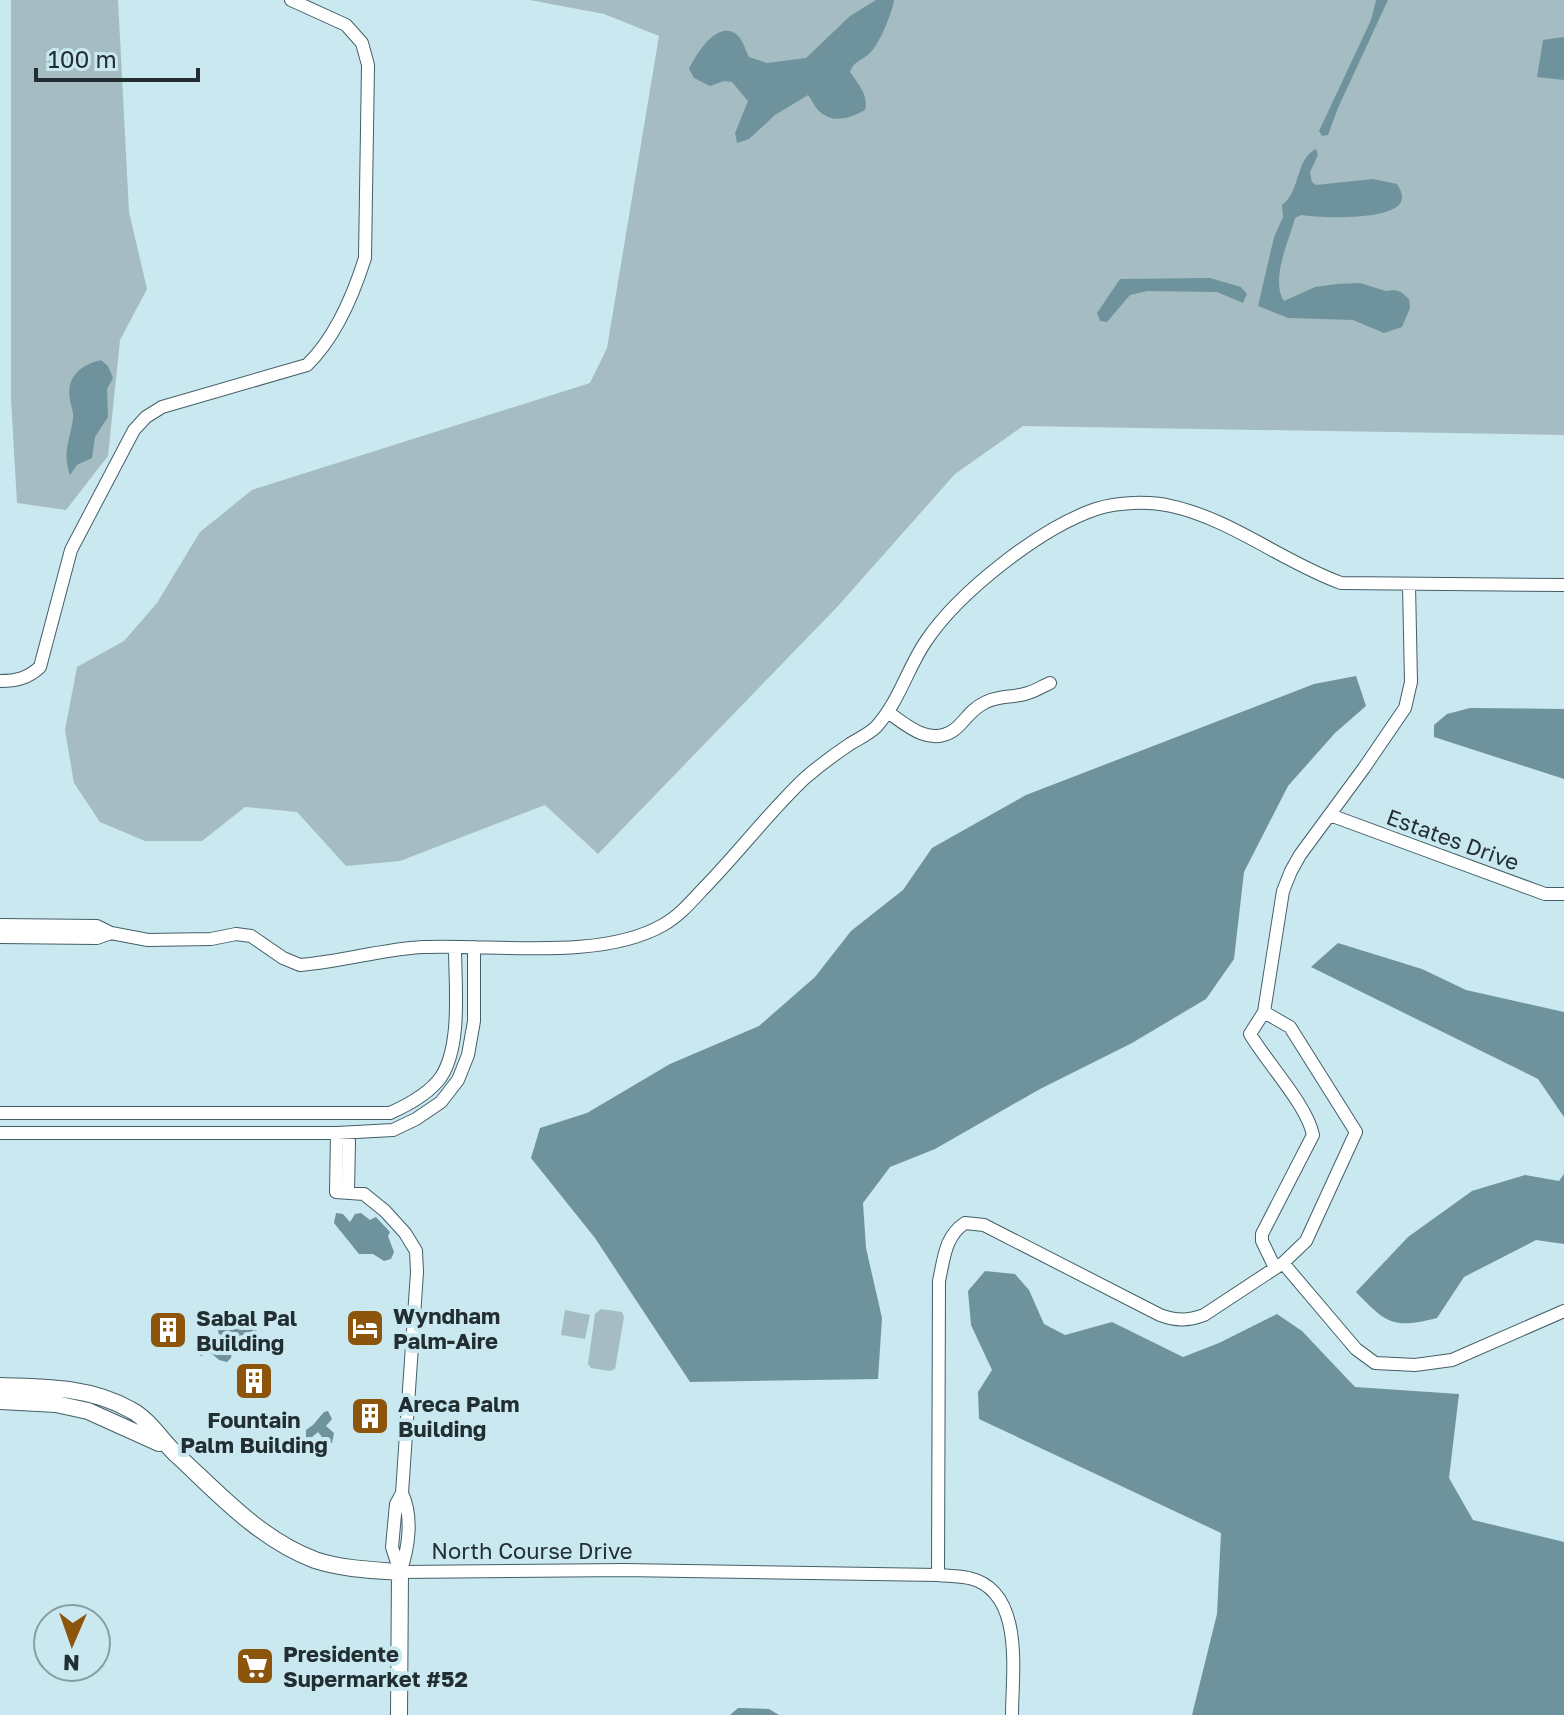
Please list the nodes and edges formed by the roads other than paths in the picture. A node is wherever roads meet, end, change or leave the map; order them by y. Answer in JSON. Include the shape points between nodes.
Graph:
{"nodes":[{"id":1,"x":291,"y":0,"type":"edge"},
{"id":2,"x":1409,"y":585,"type":"junction"},
{"id":3,"x":1564,"y":585,"type":"edge"},
{"id":4,"x":0,"y":681,"type":"edge"},
{"id":5,"x":1050,"y":683,"type":"dead end"},
{"id":6,"x":888,"y":712,"type":"junction"},
{"id":7,"x":1330,"y":815,"type":"junction"},
{"id":8,"x":1564,"y":894,"type":"edge"},
{"id":9,"x":0,"y":925,"type":"edge"},
{"id":10,"x":111,"y":933,"type":"junction"},
{"id":11,"x":0,"y":937,"type":"edge"},
{"id":12,"x":455,"y":947,"type":"junction"},
{"id":13,"x":474,"y":947,"type":"junction"},
{"id":14,"x":1264,"y":1012,"type":"junction"},
{"id":15,"x":0,"y":1113,"type":"edge"},
{"id":16,"x":127,"y":1114,"type":"junction"},
{"id":17,"x":225,"y":1114,"type":"junction"},
{"id":18,"x":129,"y":1132,"type":"junction"},
{"id":19,"x":227,"y":1132,"type":"junction"},
{"id":20,"x":0,"y":1133,"type":"edge"},
{"id":21,"x":337,"y":1133,"type":"junction"},
{"id":22,"x":1279,"y":1266,"type":"junction"},
{"id":23,"x":1564,"y":1311,"type":"edge"},
{"id":24,"x":0,"y":1386,"type":"edge"},
{"id":25,"x":0,"y":1401,"type":"edge"},
{"id":26,"x":167,"y":1447,"type":"junction"},
{"id":27,"x":400,"y":1572,"type":"junction"},
{"id":28,"x":938,"y":1575,"type":"junction"},
{"id":29,"x":399,"y":1715,"type":"edge"},
{"id":30,"x":1012,"y":1715,"type":"edge"}],
"edges":[{"from":1,"to":4,"type":"street","via":[[346,25],[362,43],[368,65],[365,258],[357,285],[324,349],[307,365],[162,407],[134,430],[71,550],[40,667],[15,681]]},
{"from":2,"to":3,"type":"street"},
{"from":2,"to":6,"type":"street","via":[[1341,583],[1212,520],[1170,506],[1133,503],[1099,508],[1067,521],[1007,560],[970,592],[927,639]]},
{"from":2,"to":7,"type":"street","via":[[1411,682],[1405,708]]},
{"from":5,"to":6,"type":"street","via":[[987,701],[970,710],[952,732],[937,737],[916,733]]},
{"from":6,"to":13,"type":"street","via":[[874,730],[782,800],[699,895],[661,927],[605,946]]},
{"from":7,"to":8,"type":"street","name":"Estates Drive","via":[[1545,894]]},
{"from":7,"to":14,"type":"street","via":[[1300,855],[1283,891]]},
{"from":9,"to":10,"type":"street","via":[[97,926]]},
{"from":10,"to":11,"type":"street","via":[[97,938]]},
{"from":10,"to":12,"type":"street","via":[[148,940],[251,936],[300,965],[419,947]]},
{"from":12,"to":13,"type":"street"},
{"from":12,"to":17,"type":"street","via":[[451,1052],[441,1077],[408,1105],[390,1113]]},
{"from":13,"to":21,"type":"street","via":[[474,1021],[458,1080],[441,1102],[393,1130]]},
{"from":14,"to":22,"type":"street","via":[[1250,1034],[1313,1135],[1262,1234]]},
{"from":14,"to":22,"type":"street","via":[[1290,1027],[1356,1132],[1306,1241]]},
{"from":15,"to":16,"type":"street"},
{"from":16,"to":17,"type":"street"},
{"from":16,"to":18,"type":"street"},
{"from":17,"to":19,"type":"street"},
{"from":18,"to":19,"type":"street"},
{"from":18,"to":20,"type":"street"},
{"from":19,"to":21,"type":"street"},
{"from":21,"to":27,"type":"street","via":[[349,1141],[342,1192],[364,1194],[405,1233],[416,1251],[402,1493],[392,1547]]},
{"from":22,"to":23,"type":"street","via":[[1375,1363],[1452,1360]]},
{"from":22,"to":28,"type":"street","via":[[1204,1315],[1174,1320],[984,1225],[965,1223],[953,1231],[939,1281]]},
{"from":24,"to":26,"type":"street","name":"North Course Drive","via":[[57,1388],[101,1397],[138,1414]]},
{"from":25,"to":26,"type":"street","name":"North Course Drive","via":[[88,1411]]},
{"from":26,"to":27,"type":"street","name":"North Course Drive","via":[[285,1546],[339,1566]]},
{"from":27,"to":28,"type":"street","name":"North Course Drive"},
{"from":27,"to":29,"type":"street"},
{"from":28,"to":30,"type":"street","name":"North Course Drive","via":[[972,1579],[994,1592],[1009,1617]]}]}
